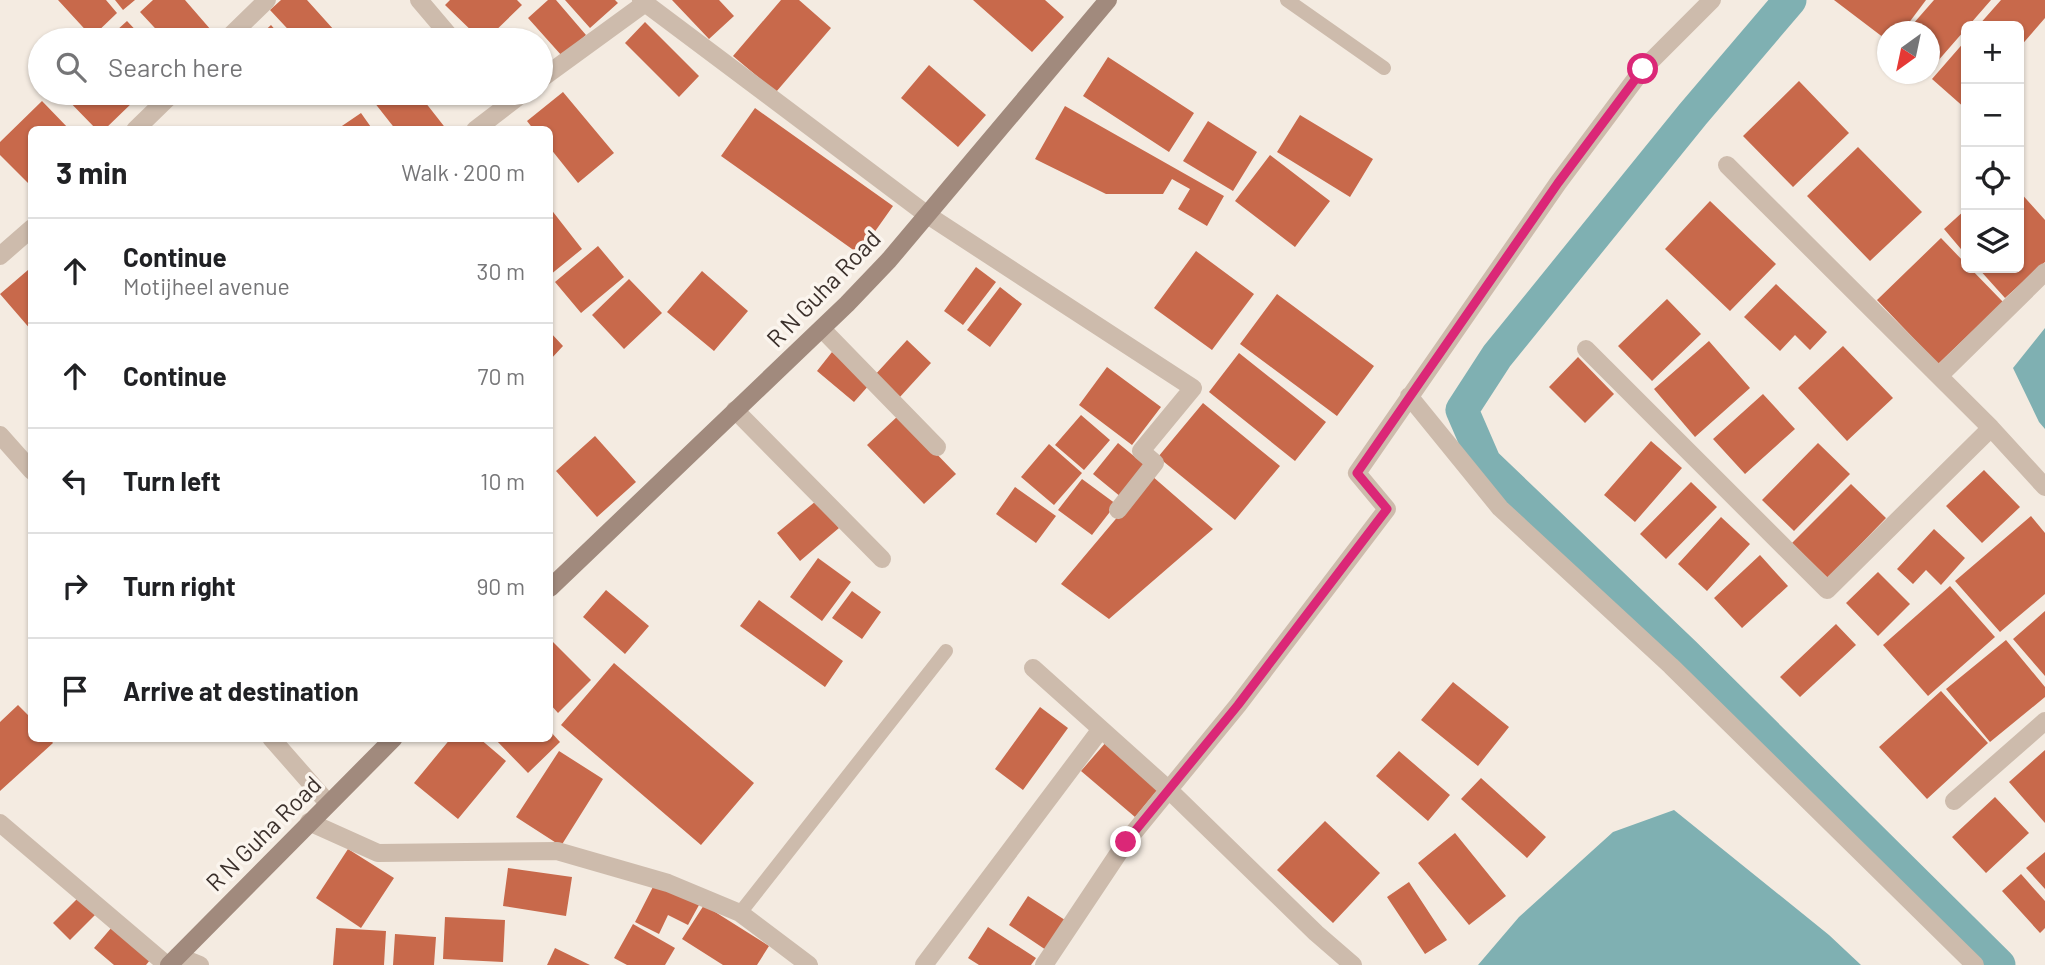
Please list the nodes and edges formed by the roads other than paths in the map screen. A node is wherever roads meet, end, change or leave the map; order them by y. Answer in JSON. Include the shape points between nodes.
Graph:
{"nodes":[{"id":1,"x":267,"y":0,"type":"edge"},
{"id":2,"x":419,"y":0,"type":"edge"},
{"id":3,"x":1108,"y":0,"type":"edge"},
{"id":4,"x":1287,"y":0,"type":"edge"},
{"id":5,"x":1712,"y":0,"type":"edge"},
{"id":6,"x":642,"y":2,"type":"edge"},
{"id":7,"x":238,"y":28,"type":"edge"},
{"id":8,"x":443,"y":28,"type":"edge"},
{"id":9,"x":1384,"y":68,"type":"dead end"},
{"id":10,"x":553,"y":70,"type":"edge"},
{"id":11,"x":161,"y":105,"type":"edge"},
{"id":12,"x":497,"y":105,"type":"edge"},
{"id":13,"x":139,"y":126,"type":"edge"},
{"id":14,"x":478,"y":126,"type":"edge"},
{"id":15,"x":1727,"y":165,"type":"dead end"},
{"id":16,"x":926,"y":214,"type":"junction"},
{"id":17,"x":28,"y":232,"type":"edge"},
{"id":18,"x":0,"y":256,"type":"edge"},
{"id":19,"x":2045,"y":272,"type":"edge"},
{"id":20,"x":822,"y":329,"type":"junction"},
{"id":21,"x":1586,"y":348,"type":"dead end"},
{"id":22,"x":1939,"y":376,"type":"junction"},
{"id":23,"x":1409,"y":396,"type":"junction"},
{"id":24,"x":736,"y":410,"type":"junction"},
{"id":25,"x":1991,"y":428,"type":"junction"},
{"id":26,"x":0,"y":435,"type":"edge"},
{"id":27,"x":937,"y":446,"type":"dead end"},
{"id":28,"x":28,"y":466,"type":"edge"},
{"id":29,"x":2045,"y":486,"type":"edge"},
{"id":30,"x":1118,"y":510,"type":"dead end"},
{"id":31,"x":882,"y":559,"type":"dead end"},
{"id":32,"x":553,"y":585,"type":"edge"},
{"id":33,"x":946,"y":650,"type":"dead end"},
{"id":34,"x":1033,"y":668,"type":"dead end"},
{"id":35,"x":2045,"y":721,"type":"edge"},
{"id":36,"x":1101,"y":729,"type":"junction"},
{"id":37,"x":275,"y":742,"type":"edge"},
{"id":38,"x":390,"y":742,"type":"edge"},
{"id":39,"x":1169,"y":790,"type":"junction"},
{"id":40,"x":1954,"y":802,"type":"dead end"},
{"id":41,"x":328,"y":803,"type":"junction"},
{"id":42,"x":309,"y":822,"type":"junction"},
{"id":43,"x":0,"y":823,"type":"edge"},
{"id":44,"x":740,"y":913,"type":"junction"},
{"id":45,"x":171,"y":962,"type":"edge"},
{"id":46,"x":200,"y":965,"type":"edge"},
{"id":47,"x":809,"y":965,"type":"edge"},
{"id":48,"x":924,"y":965,"type":"edge"},
{"id":49,"x":1044,"y":965,"type":"edge"},
{"id":50,"x":1353,"y":965,"type":"edge"},
{"id":51,"x":1975,"y":965,"type":"edge"}],
"edges":[{"from":1,"to":7,"type":"street"},
{"from":2,"to":8,"type":"street"},
{"from":3,"to":16,"type":"street","name":"R N Guha Road"},
{"from":4,"to":9,"type":"lane"},
{"from":5,"to":23,"type":"street","via":[[1643,69]]},
{"from":6,"to":10,"type":"street"},
{"from":6,"to":16,"type":"street"},
{"from":11,"to":13,"type":"street"},
{"from":12,"to":14,"type":"street"},
{"from":15,"to":22,"type":"street"},
{"from":16,"to":20,"type":"street","name":"R N Guha Road"},
{"from":16,"to":30,"type":"street","via":[[1193,388],[1141,451],[1155,463]]},
{"from":17,"to":18,"type":"street"},
{"from":19,"to":22,"type":"street"},
{"from":20,"to":24,"type":"street","name":"R N Guha Road"},
{"from":20,"to":27,"type":"street"},
{"from":21,"to":25,"type":"street","via":[[1827,590]]},
{"from":22,"to":25,"type":"street"},
{"from":23,"to":39,"type":"street","via":[[1357,473],[1387,509]]},
{"from":23,"to":51,"type":"street","via":[[1500,508],[1671,666]]},
{"from":24,"to":31,"type":"street"},
{"from":24,"to":32,"type":"street","name":"R N Guha Road"},
{"from":25,"to":29,"type":"street"},
{"from":26,"to":28,"type":"street"},
{"from":33,"to":44,"type":"lane"},
{"from":34,"to":36,"type":"street"},
{"from":35,"to":40,"type":"street"},
{"from":36,"to":39,"type":"street"},
{"from":36,"to":48,"type":"street"},
{"from":37,"to":41,"type":"street"},
{"from":38,"to":41,"type":"street","name":"R N Guha Road"},
{"from":39,"to":49,"type":"street","via":[[1126,842]]},
{"from":39,"to":50,"type":"street"},
{"from":41,"to":42,"type":"street","name":"R N Guha Road"},
{"from":42,"to":44,"type":"street","via":[[378,853],[557,851],[668,883]]},
{"from":42,"to":45,"type":"street","name":"R N Guha Road"},
{"from":43,"to":45,"type":"street"},
{"from":44,"to":47,"type":"street"},
{"from":45,"to":46,"type":"street"}]}
